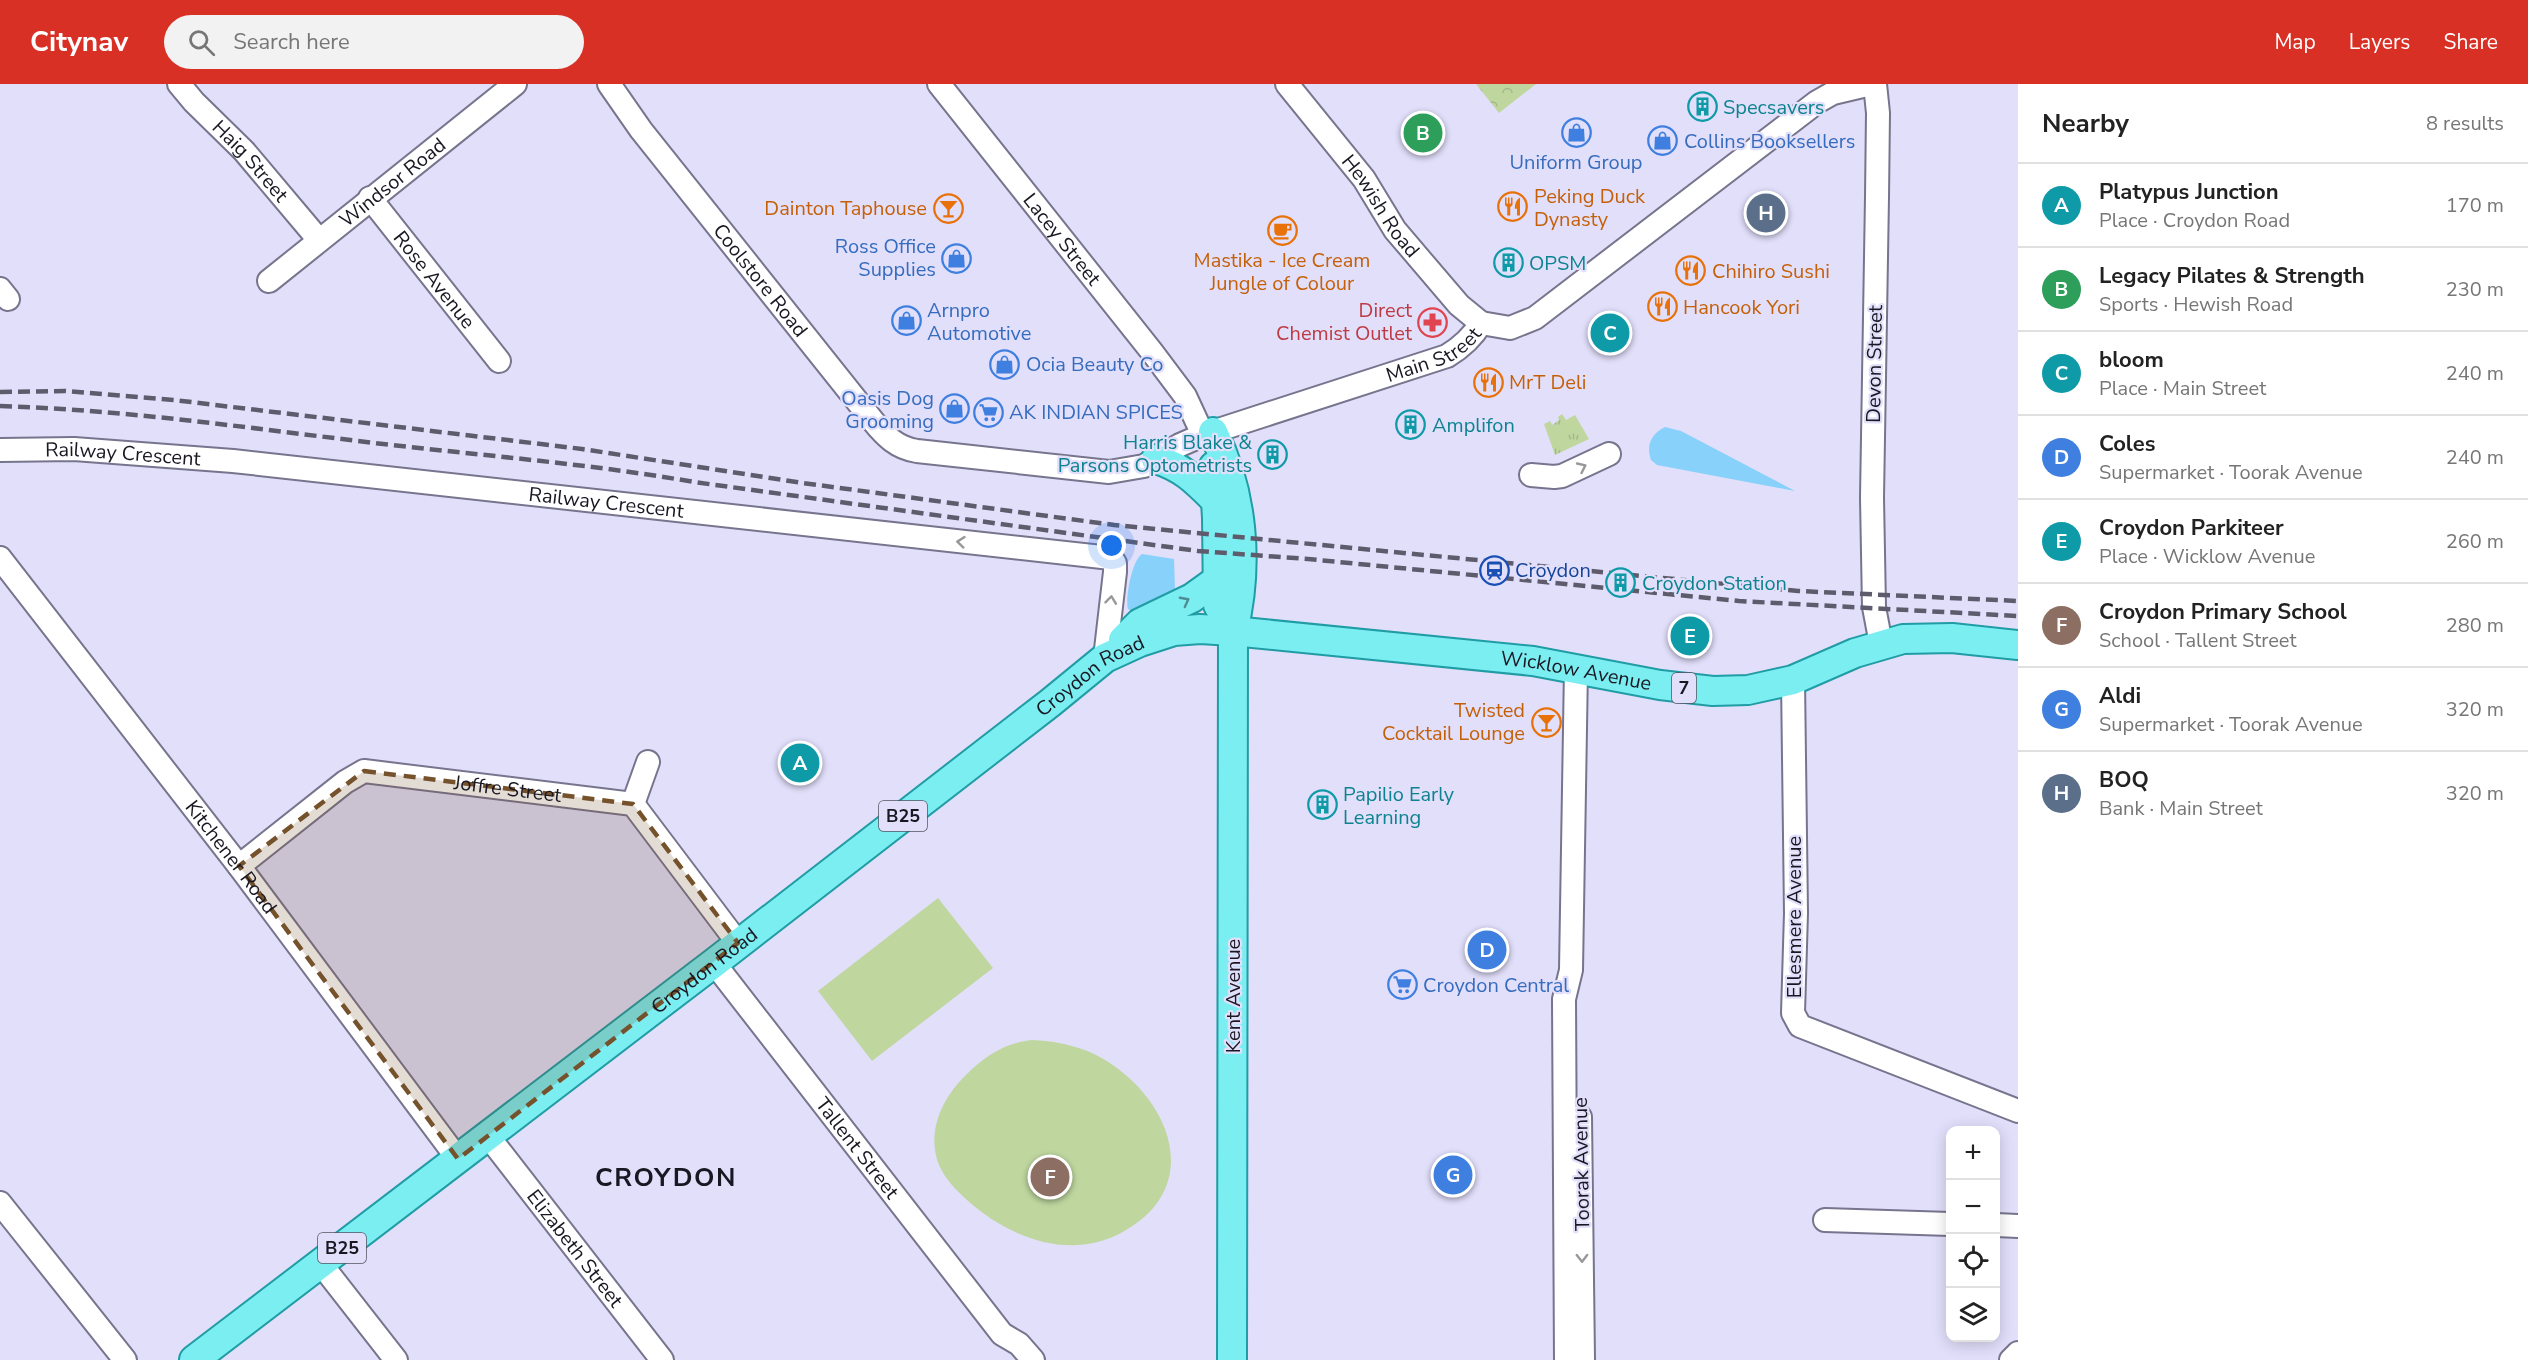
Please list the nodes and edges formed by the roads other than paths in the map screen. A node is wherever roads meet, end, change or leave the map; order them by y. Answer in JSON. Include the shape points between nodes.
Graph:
{"nodes":[{"id":1,"x":179,"y":84,"type":"edge"},
{"id":2,"x":515,"y":84,"type":"edge"},
{"id":3,"x":609,"y":84,"type":"edge"},
{"id":4,"x":939,"y":84,"type":"edge"},
{"id":5,"x":1287,"y":84,"type":"edge"},
{"id":6,"x":1873,"y":84,"type":"edge"},
{"id":7,"x":370,"y":198,"type":"junction"},
{"id":8,"x":319,"y":240,"type":"junction"},
{"id":9,"x":269,"y":281,"type":"dead end"},
{"id":10,"x":1481,"y":323,"type":"junction"},
{"id":11,"x":499,"y":361,"type":"dead end"},
{"id":12,"x":1208,"y":433,"type":"junction"},
{"id":13,"x":0,"y":450,"type":"edge"},
{"id":14,"x":930,"y":452,"type":"joint"},
{"id":15,"x":1609,"y":454,"type":"dead end"},
{"id":16,"x":1156,"y":459,"type":"junction"},
{"id":17,"x":1531,"y":475,"type":"dead end"},
{"id":18,"x":1217,"y":502,"type":"junction"},
{"id":19,"x":0,"y":558,"type":"edge"},
{"id":20,"x":1217,"y":580,"type":"junction"},
{"id":21,"x":1233,"y":631,"type":"junction"},
{"id":22,"x":1881,"y":644,"type":"junction"},
{"id":23,"x":2018,"y":645,"type":"edge"},
{"id":24,"x":1105,"y":658,"type":"junction"},
{"id":25,"x":1576,"y":668,"type":"junction"},
{"id":26,"x":1793,"y":680,"type":"junction"},
{"id":27,"x":648,"y":762,"type":"dead end"},
{"id":28,"x":633,"y":804,"type":"junction"},
{"id":29,"x":239,"y":866,"type":"junction"},
{"id":30,"x":738,"y":944,"type":"junction"},
{"id":31,"x":714,"y":963,"type":"junction"},
{"id":32,"x":1571,"y":970,"type":"junction"},
{"id":33,"x":2018,"y":1111,"type":"edge"},
{"id":34,"x":488,"y":1136,"type":"junction"},
{"id":35,"x":458,"y":1159,"type":"junction"},
{"id":36,"x":0,"y":1203,"type":"edge"},
{"id":37,"x":1825,"y":1220,"type":"dead end"},
{"id":38,"x":1946,"y":1224,"type":"edge"},
{"id":39,"x":2000,"y":1225,"type":"edge"},
{"id":40,"x":2018,"y":1226,"type":"edge"},
{"id":41,"x":321,"y":1264,"type":"junction"},
{"id":42,"x":2018,"y":1353,"type":"edge"},
{"id":43,"x":125,"y":1360,"type":"edge"},
{"id":44,"x":194,"y":1360,"type":"edge"},
{"id":45,"x":396,"y":1360,"type":"edge"},
{"id":46,"x":662,"y":1360,"type":"edge"},
{"id":47,"x":1033,"y":1360,"type":"edge"},
{"id":48,"x":1232,"y":1360,"type":"edge"},
{"id":49,"x":1566,"y":1360,"type":"edge"},
{"id":50,"x":1583,"y":1360,"type":"edge"},
{"id":51,"x":2011,"y":1360,"type":"edge"}],
"edges":[{"from":1,"to":8,"type":"street","name":"Haig Street","via":[[244,151]]},
{"from":2,"to":7,"type":"street","name":"Windsor Road"},
{"from":3,"to":14,"type":"street","name":"Coolstore Road","via":[[641,130],[880,430],[907,449]]},
{"from":4,"to":12,"type":"street","name":"Lacey Street","via":[[1185,396],[1203,413]]},
{"from":5,"to":10,"type":"street","name":"Hewish Road","via":[[1364,179],[1395,230],[1459,305]]},
{"from":6,"to":10,"type":"street","name":"Main Street","via":[[1833,93],[1817,102],[1535,318],[1510,328]]},
{"from":6,"to":22,"type":"street","name":"Devon Street","via":[[1878,113],[1872,498],[1874,607]]},
{"from":7,"to":8,"type":"street","name":"Windsor Road"},
{"from":7,"to":11,"type":"street","name":"Rose Avenue"},
{"from":8,"to":9,"type":"street","name":"Windsor Road"},
{"from":10,"to":12,"type":"street","name":"Main Street","via":[[1461,348],[1447,356]]},
{"from":12,"to":16,"type":"street","name":"Main Street"},
{"from":12,"to":18,"type":"main road"},
{"from":12,"to":21,"type":"main road","name":"Kent Avenue","via":[[1224,453],[1241,519],[1240,595]]},
{"from":24,"to":13,"type":"street","name":"Railway Crescent","one_way":true,"via":[[1115,572],[1111,558],[233,461],[74,449]]},
{"from":14,"to":16,"type":"street","name":"Main Street","via":[[1109,472],[1134,469]]},
{"from":17,"to":15,"type":"street","one_way":true,"via":[[1562,476]]},
{"from":16,"to":18,"type":"main road","via":[[1177,466]]},
{"from":18,"to":20,"type":"main road"},
{"from":19,"to":29,"type":"street","name":"Kitchener Road"},
{"from":20,"to":21,"type":"main road","via":[[1218,605]]},
{"from":24,"to":20,"type":"main road","one_way":true,"via":[[1140,623],[1192,598]]},
{"from":21,"to":24,"type":"main road","name":"Croydon Road","number":"B25","via":[[1174,631]]},
{"from":21,"to":25,"type":"main road","name":"Wicklow Avenue","number":"7","via":[[1533,660]]},
{"from":21,"to":48,"type":"main road","name":"Kent Avenue"},
{"from":22,"to":23,"type":"main road","name":"Wicklow Avenue","number":"7","via":[[1911,638],[1952,638]]},
{"from":22,"to":26,"type":"main road","name":"Wicklow Avenue","number":"7"},
{"from":24,"to":30,"type":"main road","name":"Croydon Road","number":"B25"},
{"from":25,"to":26,"type":"main road","name":"Wicklow Avenue","number":"7","via":[[1713,691],[1749,690]]},
{"from":25,"to":32,"type":"street","name":"Toorak Avenue"},
{"from":26,"to":33,"type":"street","name":"Ellesmere Avenue","via":[[1793,1012],[1800,1026]]},
{"from":27,"to":28,"type":"street"},
{"from":28,"to":29,"type":"street","name":"Joffre Street","via":[[364,771]]},
{"from":28,"to":30,"type":"street"},
{"from":29,"to":35,"type":"street","name":"Kitchener Road"},
{"from":30,"to":31,"type":"main road","name":"Croydon Road","number":"B25"},
{"from":31,"to":34,"type":"main road","name":"Croydon Road","number":"B25"},
{"from":31,"to":47,"type":"street","name":"Tallent Street","via":[[1002,1334],[1019,1344]]},
{"from":32,"to":49,"type":"street","name":"Toorak Avenue","via":[[1564,999]]},
{"from":32,"to":50,"type":"street","name":"Toorak Avenue","one_way":true,"via":[[1579,994]]},
{"from":34,"to":35,"type":"main road","name":"Croydon Road","number":"B25"},
{"from":34,"to":46,"type":"street","name":"Elizabeth Street"},
{"from":35,"to":41,"type":"main road","name":"Croydon Road","number":"B25"},
{"from":36,"to":43,"type":"street"},
{"from":37,"to":38,"type":"street"},
{"from":39,"to":40,"type":"street"},
{"from":41,"to":44,"type":"main road","name":"Croydon Road","number":"B25"},
{"from":41,"to":45,"type":"street"},
{"from":42,"to":51,"type":"street"}]}
